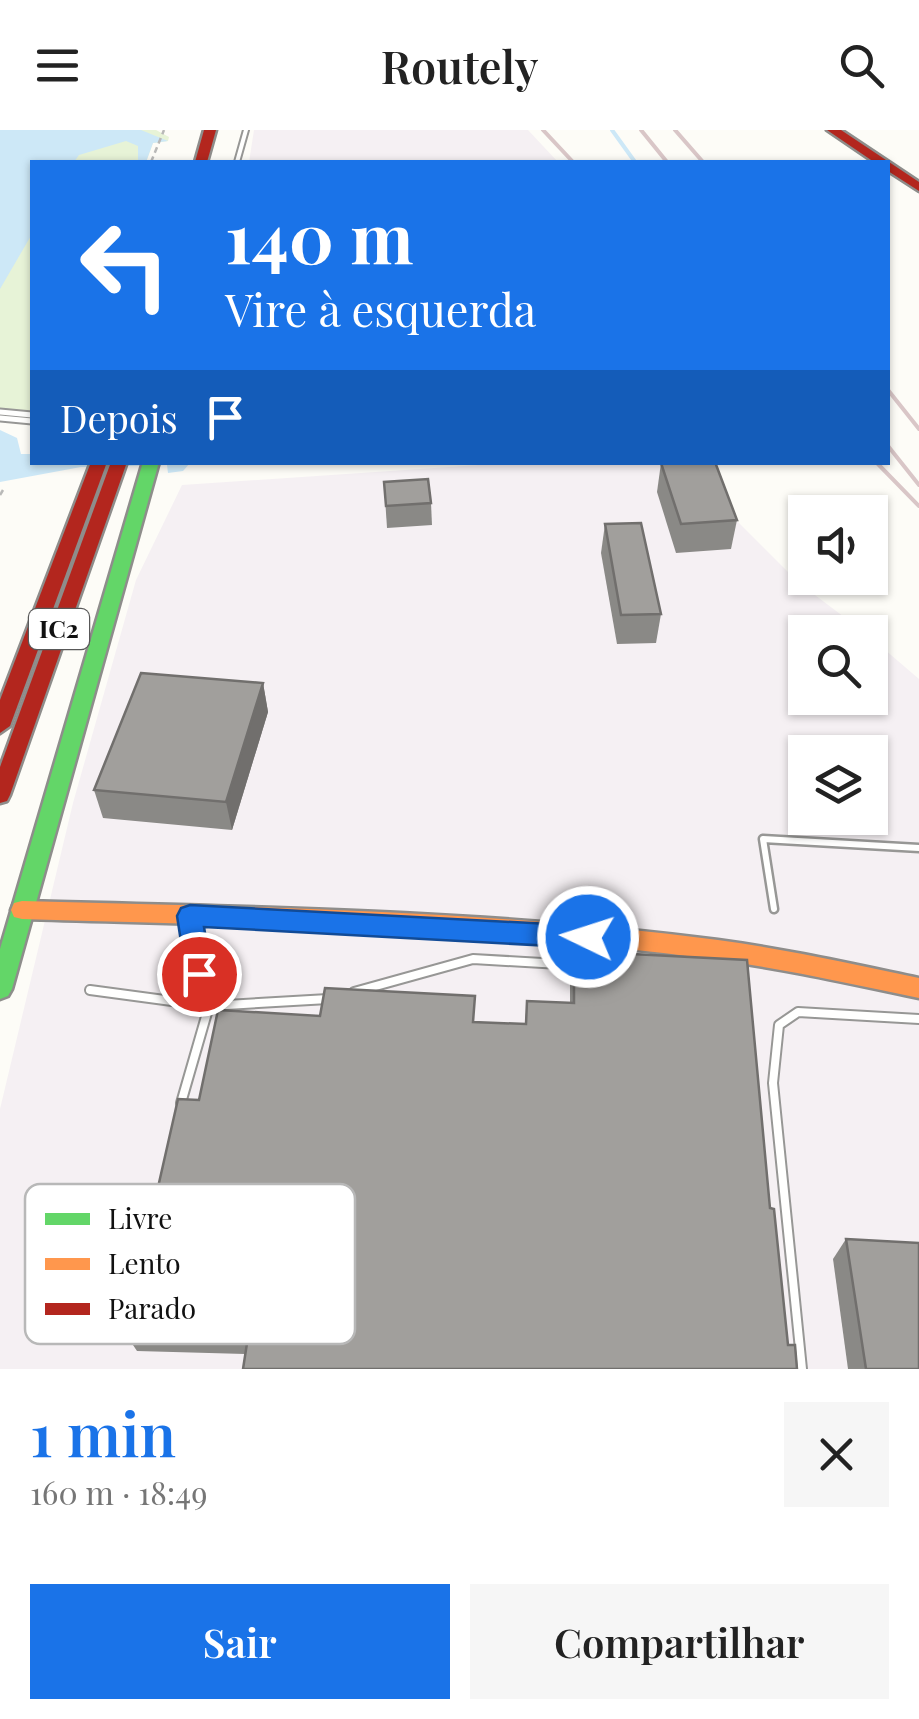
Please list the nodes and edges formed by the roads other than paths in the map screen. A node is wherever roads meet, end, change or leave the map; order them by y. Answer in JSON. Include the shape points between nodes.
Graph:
{"nodes":[{"id":1,"x":210,"y":130,"type":"edge"},
{"id":2,"x":224,"y":130,"type":"edge"},
{"id":3,"x":246,"y":130,"type":"edge"},
{"id":4,"x":833,"y":130,"type":"edge"},
{"id":5,"x":202,"y":160,"type":"edge"},
{"id":6,"x":216,"y":160,"type":"edge"},
{"id":7,"x":238,"y":160,"type":"edge"},
{"id":8,"x":885,"y":160,"type":"edge"},
{"id":9,"x":890,"y":164,"type":"edge"},
{"id":10,"x":919,"y":187,"type":"edge"},
{"id":11,"x":0,"y":415,"type":"edge"},
{"id":12,"x":30,"y":418,"type":"edge"},
{"id":13,"x":150,"y":466,"type":"edge"},
{"id":14,"x":107,"y":468,"type":"edge"},
{"id":15,"x":0,"y":726,"type":"edge"},
{"id":16,"x":0,"y":796,"type":"edge"},
{"id":17,"x":919,"y":848,"type":"edge"},
{"id":18,"x":774,"y":909,"type":"dead end"},
{"id":19,"x":22,"y":910,"type":"junction"},
{"id":20,"x":190,"y":916,"type":"junction"},
{"id":21,"x":594,"y":967,"type":"edge"},
{"id":22,"x":919,"y":988,"type":"edge"},
{"id":23,"x":0,"y":990,"type":"edge"},
{"id":24,"x":90,"y":990,"type":"dead end"},
{"id":25,"x":209,"y":1006,"type":"junction"},
{"id":26,"x":919,"y":1019,"type":"edge"},
{"id":27,"x":180,"y":1108,"type":"edge"},
{"id":28,"x":802,"y":1369,"type":"edge"}],
"edges":[{"from":1,"to":5,"type":"main road"},
{"from":2,"to":6,"type":"main road"},
{"from":3,"to":7,"type":"lane"},
{"from":4,"to":8,"type":"main road"},
{"from":9,"to":10,"type":"main road"},
{"from":11,"to":12,"type":"lane"},
{"from":13,"to":19,"type":"main road"},
{"from":14,"to":15,"type":"main road","number":"IC2"},
{"from":14,"to":16,"type":"main road","number":"IC2"},
{"from":17,"to":18,"type":"lane","via":[[762,839]]},
{"from":19,"to":20,"type":"main road"},
{"from":19,"to":23,"type":"main road"},
{"from":20,"to":22,"type":"main road","via":[[668,944]]},
{"from":20,"to":25,"type":"lane"},
{"from":21,"to":25,"type":"lane","via":[[473,959],[336,998]]},
{"from":24,"to":25,"type":"lane"},
{"from":25,"to":27,"type":"lane"},
{"from":26,"to":28,"type":"lane","via":[[798,1012],[780,1025],[773,1083]]}]}
